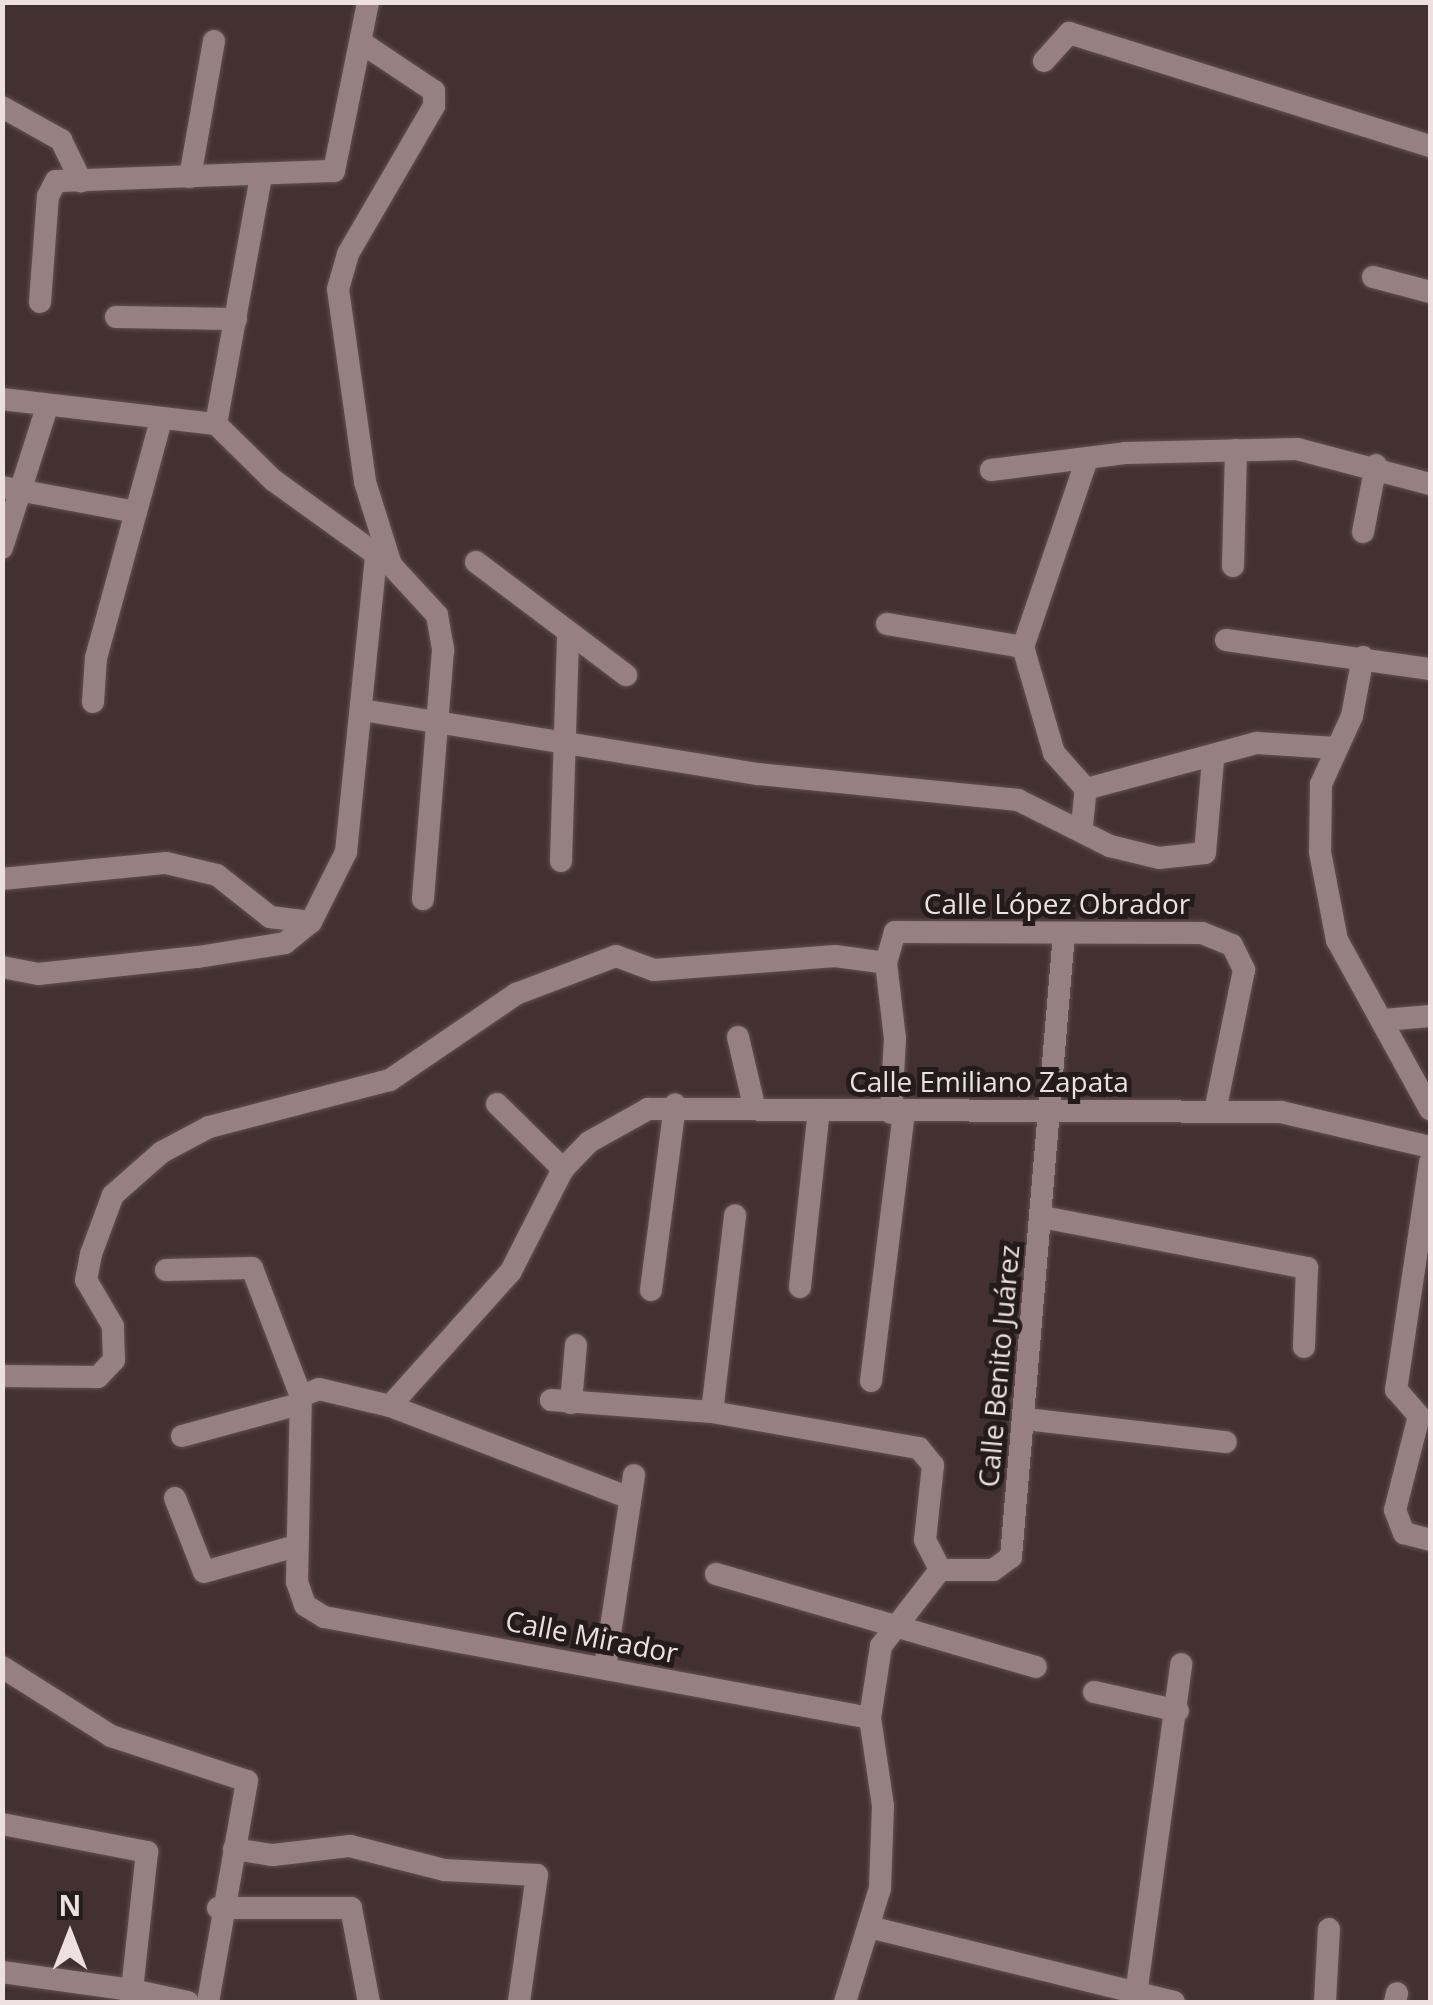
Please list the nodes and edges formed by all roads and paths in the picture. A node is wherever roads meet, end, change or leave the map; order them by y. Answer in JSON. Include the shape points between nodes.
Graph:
{"nodes":[{"id":1,"x":368,"y":2,"type":"edge"},
{"id":2,"x":214,"y":42,"type":"dead end"},
{"id":3,"x":365,"y":45,"type":"junction"},
{"id":4,"x":1044,"y":61,"type":"dead end"},
{"id":5,"x":2,"y":107,"type":"edge"},
{"id":6,"x":1430,"y":146,"type":"edge"},
{"id":7,"x":262,"y":176,"type":"junction"},
{"id":8,"x":190,"y":177,"type":"junction"},
{"id":9,"x":81,"y":180,"type":"junction"},
{"id":10,"x":1373,"y":276,"type":"dead end"},
{"id":11,"x":1430,"y":292,"type":"edge"},
{"id":12,"x":40,"y":302,"type":"dead end"},
{"id":13,"x":116,"y":317,"type":"dead end"},
{"id":14,"x":236,"y":319,"type":"junction"},
{"id":15,"x":2,"y":399,"type":"edge"},
{"id":16,"x":47,"y":407,"type":"junction"},
{"id":17,"x":161,"y":420,"type":"junction"},
{"id":18,"x":216,"y":424,"type":"junction"},
{"id":19,"x":1236,"y":450,"type":"junction"},
{"id":20,"x":1086,"y":462,"type":"junction"},
{"id":21,"x":1376,"y":465,"type":"junction"},
{"id":22,"x":992,"y":470,"type":"dead end"},
{"id":23,"x":1430,"y":484,"type":"edge"},
{"id":24,"x":12,"y":489,"type":"edge"},
{"id":25,"x":136,"y":512,"type":"junction"},
{"id":26,"x":1363,"y":532,"type":"dead end"},
{"id":27,"x":2,"y":548,"type":"edge"},
{"id":28,"x":384,"y":560,"type":"junction"},
{"id":29,"x":476,"y":562,"type":"dead end"},
{"id":30,"x":1232,"y":566,"type":"dead end"},
{"id":31,"x":886,"y":624,"type":"dead end"},
{"id":32,"x":568,"y":637,"type":"junction"},
{"id":33,"x":1226,"y":640,"type":"dead end"},
{"id":34,"x":1023,"y":647,"type":"junction"},
{"id":35,"x":1362,"y":657,"type":"junction"},
{"id":36,"x":1430,"y":668,"type":"edge"},
{"id":37,"x":626,"y":675,"type":"dead end"},
{"id":38,"x":93,"y":702,"type":"dead end"},
{"id":39,"x":362,"y":710,"type":"junction"},
{"id":40,"x":438,"y":721,"type":"junction"},
{"id":41,"x":562,"y":738,"type":"junction"},
{"id":42,"x":1335,"y":748,"type":"junction"},
{"id":43,"x":1213,"y":760,"type":"junction"},
{"id":44,"x":1086,"y":789,"type":"junction"},
{"id":45,"x":1082,"y":826,"type":"junction"},
{"id":46,"x":561,"y":861,"type":"dead end"},
{"id":47,"x":2,"y":880,"type":"edge"},
{"id":48,"x":423,"y":899,"type":"dead end"},
{"id":49,"x":311,"y":922,"type":"junction"},
{"id":50,"x":1064,"y":934,"type":"junction"},
{"id":51,"x":886,"y":963,"type":"junction"},
{"id":52,"x":2,"y":968,"type":"edge"},
{"id":53,"x":1430,"y":1016,"type":"edge"},
{"id":54,"x":1384,"y":1020,"type":"junction"},
{"id":55,"x":738,"y":1037,"type":"dead end"},
{"id":56,"x":497,"y":1104,"type":"dead end"},
{"id":57,"x":675,"y":1105,"type":"junction"},
{"id":58,"x":754,"y":1106,"type":"junction"},
{"id":59,"x":1430,"y":1109,"type":"edge"},
{"id":60,"x":819,"y":1110,"type":"junction"},
{"id":61,"x":1050,"y":1110,"type":"junction"},
{"id":62,"x":1215,"y":1111,"type":"junction"},
{"id":63,"x":897,"y":1113,"type":"junction"},
{"id":64,"x":1430,"y":1147,"type":"edge"},
{"id":65,"x":1430,"y":1163,"type":"edge"},
{"id":66,"x":564,"y":1169,"type":"junction"},
{"id":67,"x":735,"y":1214,"type":"dead end"},
{"id":68,"x":1042,"y":1217,"type":"junction"},
{"id":69,"x":166,"y":1270,"type":"dead end"},
{"id":70,"x":800,"y":1287,"type":"dead end"},
{"id":71,"x":651,"y":1290,"type":"dead end"},
{"id":72,"x":576,"y":1344,"type":"dead end"},
{"id":73,"x":1304,"y":1347,"type":"dead end"},
{"id":74,"x":2,"y":1376,"type":"edge"},
{"id":75,"x":871,"y":1380,"type":"dead end"},
{"id":76,"x":300,"y":1400,"type":"junction"},
{"id":77,"x":390,"y":1406,"type":"junction"},
{"id":78,"x":712,"y":1412,"type":"junction"},
{"id":79,"x":1425,"y":1415,"type":"edge"},
{"id":80,"x":1026,"y":1419,"type":"junction"},
{"id":81,"x":182,"y":1436,"type":"dead end"},
{"id":82,"x":1226,"y":1442,"type":"dead end"},
{"id":83,"x":175,"y":1498,"type":"dead end"},
{"id":84,"x":1430,"y":1540,"type":"edge"},
{"id":85,"x":296,"y":1546,"type":"junction"},
{"id":86,"x":940,"y":1570,"type":"junction"},
{"id":87,"x":716,"y":1574,"type":"dead end"},
{"id":88,"x":890,"y":1630,"type":"junction"},
{"id":89,"x":1181,"y":1664,"type":"dead end"},
{"id":90,"x":2,"y":1667,"type":"edge"},
{"id":91,"x":1036,"y":1667,"type":"dead end"},
{"id":92,"x":605,"y":1668,"type":"junction"},
{"id":93,"x":1094,"y":1692,"type":"dead end"},
{"id":94,"x":1178,"y":1712,"type":"junction"},
{"id":95,"x":870,"y":1718,"type":"junction"},
{"id":96,"x":2,"y":1824,"type":"edge"},
{"id":97,"x":234,"y":1849,"type":"junction"},
{"id":98,"x":218,"y":1908,"type":"junction"},
{"id":99,"x":870,"y":1927,"type":"junction"},
{"id":100,"x":1329,"y":1929,"type":"dead end"},
{"id":101,"x":2,"y":1972,"type":"edge"},
{"id":102,"x":132,"y":1996,"type":"edge"},
{"id":103,"x":1136,"y":1998,"type":"edge"},
{"id":104,"x":188,"y":2002,"type":"edge"},
{"id":105,"x":208,"y":2002,"type":"edge"},
{"id":106,"x":368,"y":2002,"type":"edge"},
{"id":107,"x":519,"y":2002,"type":"edge"},
{"id":108,"x":845,"y":2002,"type":"edge"},
{"id":109,"x":1174,"y":2002,"type":"edge"},
{"id":110,"x":1325,"y":2002,"type":"edge"}],
"edges":[{"from":1,"to":3,"type":"street"},
{"from":2,"to":8,"type":"street"},
{"from":3,"to":7,"type":"street","via":[[334,171]]},
{"from":3,"to":28,"type":"street","via":[[434,91],[434,106],[348,254],[338,289],[365,482]]},
{"from":4,"to":6,"type":"street","via":[[1069,33]]},
{"from":5,"to":9,"type":"street","via":[[61,140]]},
{"from":7,"to":8,"type":"street"},
{"from":7,"to":14,"type":"street"},
{"from":8,"to":9,"type":"street"},
{"from":9,"to":12,"type":"street","via":[[56,182],[48,196]]},
{"from":10,"to":11,"type":"street"},
{"from":13,"to":14,"type":"street"},
{"from":14,"to":18,"type":"street"},
{"from":15,"to":16,"type":"street"},
{"from":16,"to":17,"type":"street"},
{"from":16,"to":24,"type":"street"},
{"from":17,"to":18,"type":"street"},
{"from":17,"to":25,"type":"street"},
{"from":18,"to":28,"type":"street","via":[[273,480]]},
{"from":19,"to":20,"type":"street","via":[[1125,452]]},
{"from":19,"to":21,"type":"street","via":[[1297,449]]},
{"from":19,"to":30,"type":"street"},
{"from":20,"to":22,"type":"street"},
{"from":20,"to":34,"type":"street"},
{"from":21,"to":23,"type":"street"},
{"from":21,"to":26,"type":"street"},
{"from":24,"to":25,"type":"street"},
{"from":24,"to":27,"type":"street"},
{"from":25,"to":38,"type":"street","via":[[96,658]]},
{"from":28,"to":39,"type":"street"},
{"from":28,"to":40,"type":"street","via":[[437,615]]},
{"from":29,"to":32,"type":"street"},
{"from":31,"to":34,"type":"street"},
{"from":32,"to":37,"type":"street"},
{"from":32,"to":41,"type":"street"},
{"from":33,"to":35,"type":"street"},
{"from":34,"to":44,"type":"street","via":[[1050,743]]},
{"from":35,"to":36,"type":"street"},
{"from":35,"to":42,"type":"street","via":[[1360,689]]},
{"from":39,"to":40,"type":"street"},
{"from":39,"to":49,"type":"street","via":[[346,852]]},
{"from":40,"to":41,"type":"street"},
{"from":40,"to":48,"type":"street"},
{"from":41,"to":45,"type":"street","via":[[758,774],[948,787],[1018,800]]},
{"from":41,"to":46,"type":"street"},
{"from":42,"to":43,"type":"street","via":[[1257,743]]},
{"from":42,"to":54,"type":"street","via":[[1318,809],[1326,888],[1337,940]]},
{"from":43,"to":44,"type":"street"},
{"from":43,"to":45,"type":"street","via":[[1204,853],[1160,858],[1110,846]]},
{"from":44,"to":45,"type":"street"},
{"from":47,"to":49,"type":"street","via":[[166,863],[216,875],[270,917]]},
{"from":49,"to":52,"type":"street","via":[[285,943],[198,957],[38,974]]},
{"from":50,"to":51,"type":"street","name":"Calle López Obrador","via":[[894,932]]},
{"from":50,"to":61,"type":"street","name":"Calle Benito Juárez"},
{"from":50,"to":62,"type":"street","name":"Calle López Obrador","via":[[1202,933],[1241,957]]},
{"from":51,"to":63,"type":"street"},
{"from":51,"to":74,"type":"street","via":[[835,956],[654,970],[616,956],[516,994],[390,1080],[210,1126],[162,1152],[113,1196],[86,1280],[113,1326],[114,1360],[98,1377]]},
{"from":53,"to":54,"type":"street"},
{"from":54,"to":59,"type":"street"},
{"from":55,"to":58,"type":"street"},
{"from":56,"to":66,"type":"street"},
{"from":57,"to":58,"type":"street","name":"Calle Emiliano Zapata"},
{"from":57,"to":66,"type":"street","name":"Calle Emiliano Zapata","via":[[626,1118]]},
{"from":57,"to":71,"type":"street"},
{"from":58,"to":60,"type":"street","name":"Calle Emiliano Zapata"},
{"from":60,"to":63,"type":"street","name":"Calle Emiliano Zapata"},
{"from":60,"to":70,"type":"street"},
{"from":61,"to":62,"type":"street","name":"Calle Emiliano Zapata"},
{"from":61,"to":63,"type":"street","name":"Calle Emiliano Zapata"},
{"from":61,"to":68,"type":"street","name":"Calle Benito Juárez"},
{"from":62,"to":64,"type":"street","name":"Calle Emiliano Zapata","via":[[1280,1112]]},
{"from":63,"to":75,"type":"street"},
{"from":65,"to":79,"type":"street","via":[[1396,1390]]},
{"from":66,"to":77,"type":"street","via":[[510,1270]]},
{"from":67,"to":78,"type":"street"},
{"from":68,"to":73,"type":"street","via":[[1307,1268]]},
{"from":68,"to":80,"type":"street","name":"Calle Benito Juárez"},
{"from":69,"to":76,"type":"street","via":[[252,1268]]},
{"from":72,"to":78,"type":"street","via":[[561,1401]]},
{"from":76,"to":77,"type":"street","via":[[318,1389]]},
{"from":76,"to":81,"type":"street"},
{"from":76,"to":85,"type":"street"},
{"from":77,"to":92,"type":"street","via":[[632,1486]]},
{"from":78,"to":86,"type":"street","via":[[930,1455],[925,1540]]},
{"from":79,"to":84,"type":"street","via":[[1395,1510],[1404,1532]]},
{"from":80,"to":82,"type":"street"},
{"from":80,"to":86,"type":"street","name":"Calle Benito Juárez","via":[[1011,1557],[992,1570]]},
{"from":83,"to":85,"type":"street","via":[[204,1572]]},
{"from":85,"to":92,"type":"street","name":"Calle Mirador","via":[[305,1605],[324,1616]]},
{"from":86,"to":88,"type":"street"},
{"from":87,"to":88,"type":"street"},
{"from":88,"to":91,"type":"street"},
{"from":88,"to":95,"type":"street"},
{"from":89,"to":94,"type":"street"},
{"from":90,"to":97,"type":"street","via":[[110,1736],[165,1760],[237,1773],[247,1794]]},
{"from":92,"to":95,"type":"street","name":"Calle Mirador"},
{"from":93,"to":94,"type":"street"},
{"from":94,"to":103,"type":"street"},
{"from":95,"to":99,"type":"street","via":[[884,1850]]},
{"from":96,"to":102,"type":"street","via":[[148,1852]]},
{"from":97,"to":98,"type":"street"},
{"from":97,"to":107,"type":"street","via":[[274,1855],[350,1846],[444,1870],[537,1875]]},
{"from":98,"to":105,"type":"street"},
{"from":98,"to":106,"type":"street","via":[[351,1908]]},
{"from":99,"to":103,"type":"street"},
{"from":99,"to":108,"type":"street"},
{"from":100,"to":110,"type":"street"},
{"from":101,"to":102,"type":"street"},
{"from":102,"to":104,"type":"street"},
{"from":103,"to":109,"type":"street"}]}
